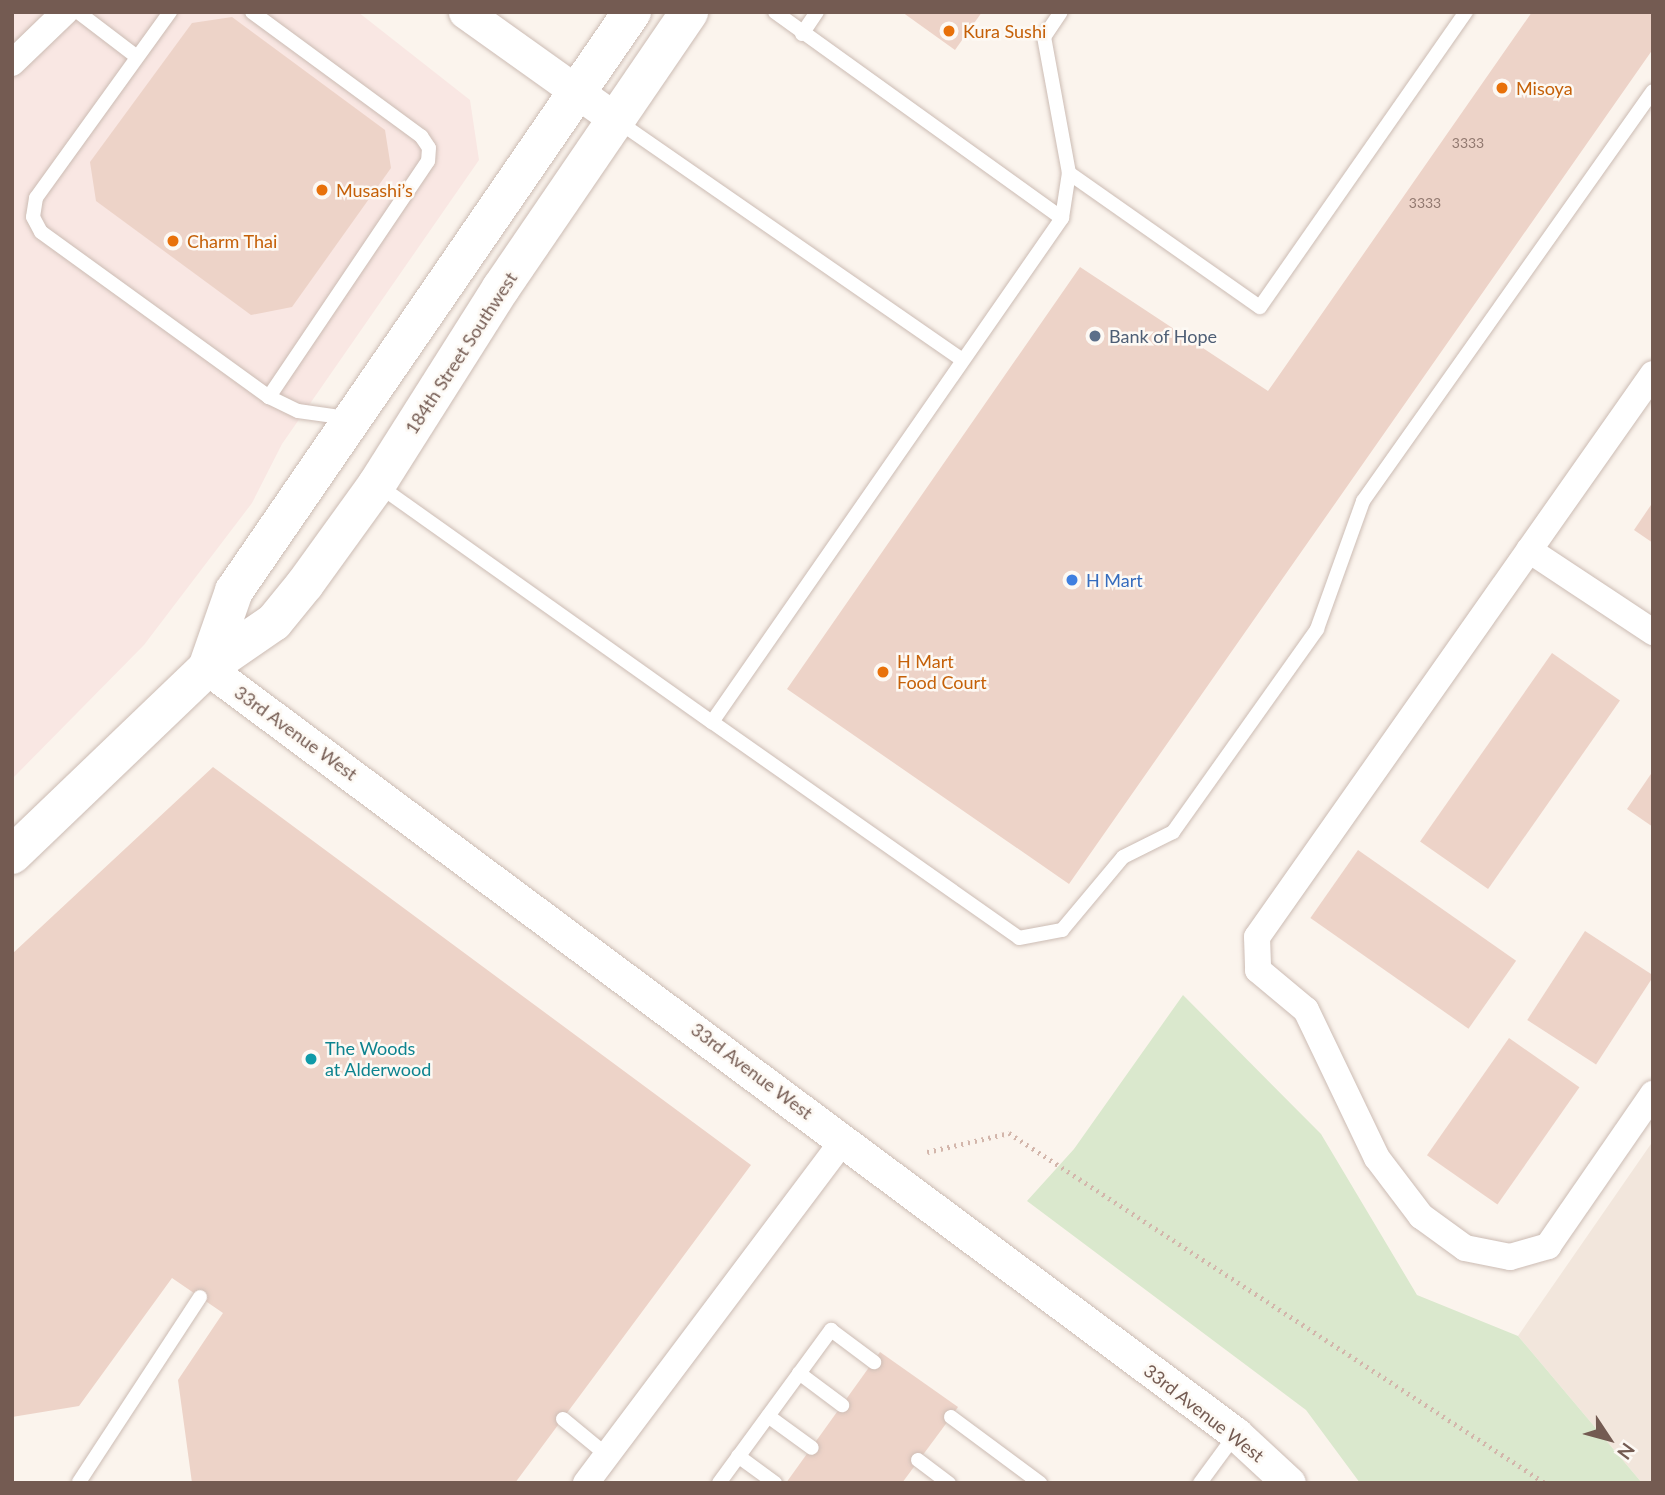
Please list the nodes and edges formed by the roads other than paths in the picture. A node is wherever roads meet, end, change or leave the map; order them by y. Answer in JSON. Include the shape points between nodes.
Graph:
{"nodes":[{"id":1,"x":65,"y":12,"type":"edge"},
{"id":2,"x":78,"y":12,"type":"edge"},
{"id":3,"x":170,"y":12,"type":"edge"},
{"id":4,"x":252,"y":12,"type":"edge"},
{"id":5,"x":464,"y":12,"type":"edge"},
{"id":6,"x":632,"y":12,"type":"edge"},
{"id":7,"x":689,"y":12,"type":"edge"},
{"id":8,"x":775,"y":12,"type":"edge"},
{"id":9,"x":817,"y":12,"type":"edge"},
{"id":10,"x":1061,"y":12,"type":"edge"},
{"id":11,"x":1465,"y":12,"type":"edge"},
{"id":12,"x":802,"y":34,"type":"junction"},
{"id":13,"x":137,"y":57,"type":"junction"},
{"id":14,"x":12,"y":63,"type":"edge"},
{"id":15,"x":1653,"y":91,"type":"edge"},
{"id":16,"x":576,"y":94,"type":"junction"},
{"id":17,"x":615,"y":119,"type":"junction"},
{"id":18,"x":1069,"y":173,"type":"junction"},
{"id":19,"x":1062,"y":218,"type":"junction"},
{"id":20,"x":962,"y":360,"type":"junction"},
{"id":21,"x":1653,"y":374,"type":"edge"},
{"id":22,"x":269,"y":397,"type":"junction"},
{"id":23,"x":355,"y":417,"type":"junction"},
{"id":24,"x":377,"y":484,"type":"junction"},
{"id":25,"x":1529,"y":550,"type":"junction"},
{"id":26,"x":1653,"y":632,"type":"edge"},
{"id":27,"x":207,"y":668,"type":"junction"},
{"id":28,"x":712,"y":722,"type":"junction"},
{"id":29,"x":12,"y":855,"type":"edge"},
{"id":30,"x":1653,"y":1094,"type":"edge"},
{"id":31,"x":844,"y":1139,"type":"junction"},
{"id":32,"x":200,"y":1297,"type":"dead end"},
{"id":33,"x":874,"y":1362,"type":"dead end"},
{"id":34,"x":799,"y":1373,"type":"junction"},
{"id":35,"x":842,"y":1405,"type":"dead end"},
{"id":36,"x":768,"y":1416,"type":"junction"},
{"id":37,"x":951,"y":1418,"type":"dead end"},
{"id":38,"x":563,"y":1419,"type":"dead end"},
{"id":39,"x":1236,"y":1434,"type":"junction"},
{"id":40,"x":812,"y":1448,"type":"dead end"},
{"id":41,"x":738,"y":1455,"type":"junction"},
{"id":42,"x":608,"y":1456,"type":"junction"},
{"id":43,"x":918,"y":1460,"type":"dead end"},
{"id":44,"x":78,"y":1483,"type":"edge"},
{"id":45,"x":586,"y":1483,"type":"edge"},
{"id":46,"x":719,"y":1483,"type":"edge"},
{"id":47,"x":775,"y":1483,"type":"edge"},
{"id":48,"x":948,"y":1483,"type":"edge"},
{"id":49,"x":1040,"y":1483,"type":"edge"},
{"id":50,"x":1200,"y":1483,"type":"edge"},
{"id":51,"x":1289,"y":1483,"type":"edge"}],
"edges":[{"from":1,"to":14,"type":"street"},
{"from":2,"to":13,"type":"lane"},
{"from":3,"to":13,"type":"lane"},
{"from":4,"to":22,"type":"lane","via":[[421,136],[429,148],[428,161]]},
{"from":5,"to":16,"type":"street"},
{"from":6,"to":16,"type":"main road","name":"184th Street Southwest"},
{"from":7,"to":17,"type":"main road","name":"184th Street Southwest"},
{"from":8,"to":12,"type":"lane"},
{"from":9,"to":12,"type":"lane"},
{"from":10,"to":18,"type":"lane","via":[[1044,37]]},
{"from":11,"to":18,"type":"lane","via":[[1260,307]]},
{"from":12,"to":19,"type":"lane"},
{"from":13,"to":22,"type":"lane","via":[[36,198],[33,217],[41,232]]},
{"from":15,"to":28,"type":"lane","via":[[1363,501],[1317,629],[1173,832],[1123,858],[1062,930],[1019,938]]},
{"from":16,"to":17,"type":"street"},
{"from":16,"to":23,"type":"main road","name":"184th Street Southwest"},
{"from":17,"to":20,"type":"lane"},
{"from":17,"to":24,"type":"main road","name":"184th Street Southwest"},
{"from":18,"to":19,"type":"lane"},
{"from":19,"to":20,"type":"lane"},
{"from":20,"to":28,"type":"lane"},
{"from":21,"to":25,"type":"street"},
{"from":22,"to":23,"type":"lane","via":[[298,411]]},
{"from":23,"to":27,"type":"main road","name":"184th Street Southwest","via":[[234,591]]},
{"from":24,"to":27,"type":"main road","name":"184th Street Southwest","via":[[274,622]]},
{"from":24,"to":28,"type":"lane"},
{"from":25,"to":26,"type":"street"},
{"from":25,"to":30,"type":"street","via":[[1257,937],[1258,970],[1306,1010],[1377,1158],[1421,1216],[1465,1248],[1510,1258],[1548,1246]]},
{"from":27,"to":29,"type":"main road","name":"184th Street Southwest"},
{"from":27,"to":31,"type":"street","name":"33rd Avenue West"},
{"from":31,"to":39,"type":"street","name":"33rd Avenue West"},
{"from":31,"to":42,"type":"street"},
{"from":32,"to":44,"type":"lane"},
{"from":33,"to":34,"type":"lane","via":[[831,1330]]},
{"from":34,"to":35,"type":"lane"},
{"from":34,"to":36,"type":"lane"},
{"from":36,"to":40,"type":"lane"},
{"from":36,"to":41,"type":"lane"},
{"from":37,"to":49,"type":"lane"},
{"from":38,"to":42,"type":"lane"},
{"from":39,"to":50,"type":"lane"},
{"from":39,"to":51,"type":"street","name":"33rd Avenue West"},
{"from":41,"to":46,"type":"lane"},
{"from":41,"to":47,"type":"lane"},
{"from":42,"to":45,"type":"street"},
{"from":43,"to":48,"type":"lane"}]}
